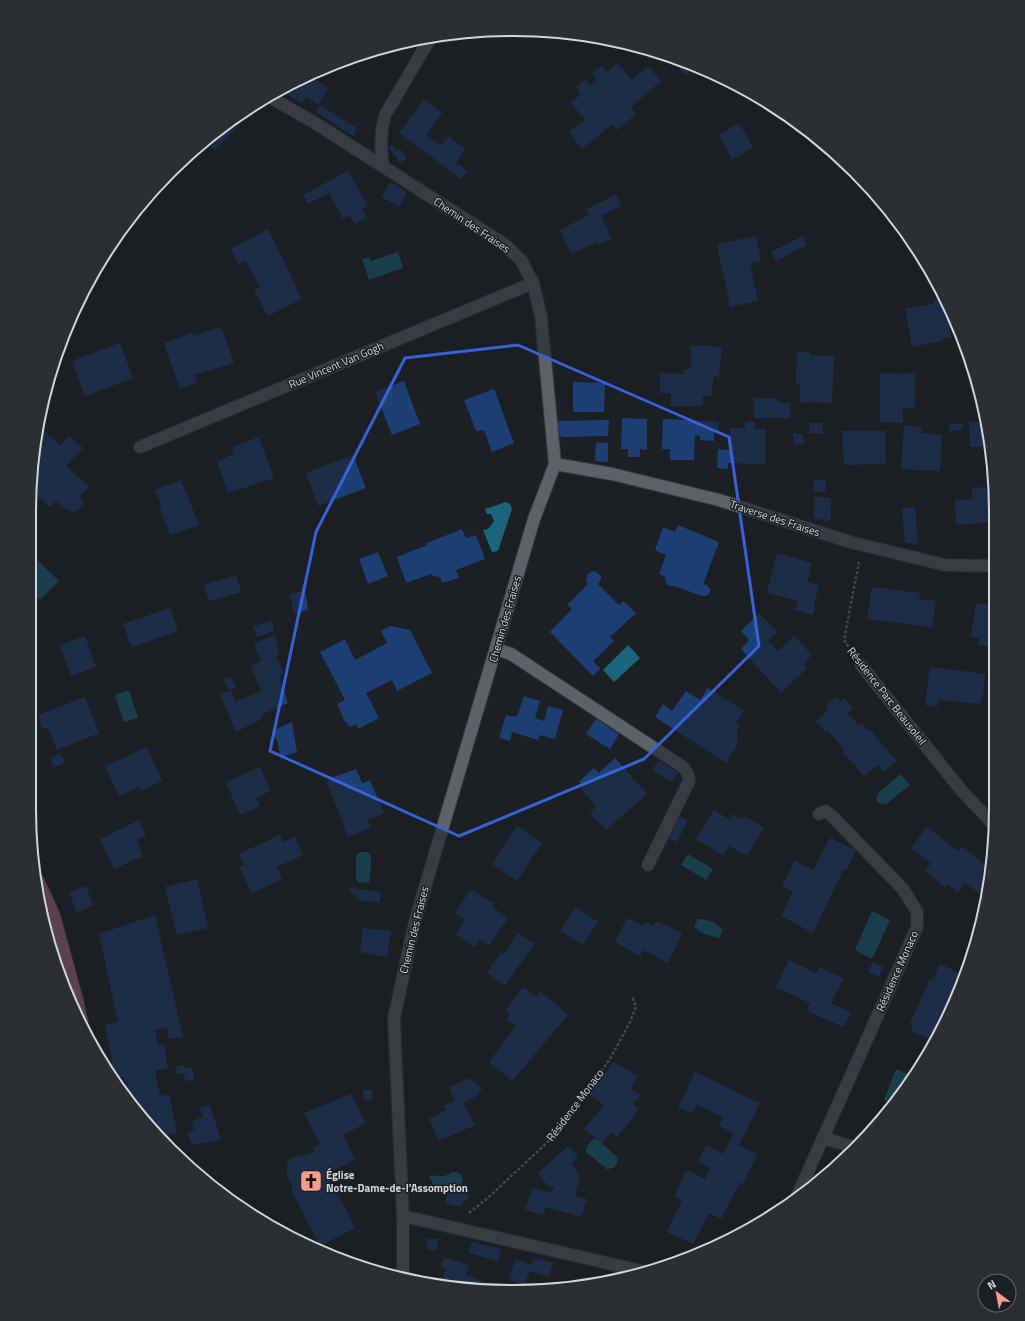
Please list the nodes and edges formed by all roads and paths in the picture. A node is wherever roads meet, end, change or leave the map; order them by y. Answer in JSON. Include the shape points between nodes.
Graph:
{"nodes":[{"id":1,"x":427,"y":44,"type":"edge"},
{"id":2,"x":275,"y":100,"type":"edge"},
{"id":3,"x":383,"y":166,"type":"junction"},
{"id":4,"x":533,"y":282,"type":"junction"},
{"id":5,"x":140,"y":447,"type":"dead end"},
{"id":6,"x":555,"y":464,"type":"junction"},
{"id":7,"x":862,"y":545,"type":"junction"},
{"id":8,"x":989,"y":566,"type":"edge"},
{"id":9,"x":496,"y":649,"type":"junction"},
{"id":10,"x":861,"y":665,"type":"joint"},
{"id":11,"x":819,"y":814,"type":"dead end"},
{"id":12,"x":989,"y":819,"type":"edge"},
{"id":13,"x":648,"y":865,"type":"dead end"},
{"id":14,"x":44,"y":892,"type":"edge"},
{"id":15,"x":632,"y":996,"type":"dead end"},
{"id":16,"x":78,"y":1004,"type":"edge"},
{"id":17,"x":824,"y":1138,"type":"junction"},
{"id":18,"x":848,"y":1146,"type":"edge"},
{"id":19,"x":800,"y":1189,"type":"edge"},
{"id":20,"x":403,"y":1216,"type":"junction"},
{"id":21,"x":451,"y":1227,"type":"junction"},
{"id":22,"x":634,"y":1269,"type":"edge"},
{"id":23,"x":403,"y":1272,"type":"edge"}],
"edges":[{"from":1,"to":3,"type":"street","via":[[385,115],[380,149]]},
{"from":2,"to":3,"type":"street","name":"Chemin des Fraises","via":[[315,122]]},
{"from":3,"to":4,"type":"street","name":"Chemin des Fraises","via":[[504,244],[521,260]]},
{"from":4,"to":5,"type":"street","name":"Rue Vincent Van Gogh"},
{"from":4,"to":6,"type":"street","name":"Chemin des Fraises","via":[[541,316]]},
{"from":6,"to":7,"type":"street","name":"Traverse des Fraises","via":[[612,474],[719,500]]},
{"from":6,"to":9,"type":"street","name":"Chemin des Fraises","via":[[534,519]]},
{"from":7,"to":8,"type":"street","name":"Traverse des Fraises","via":[[945,565]]},
{"from":7,"to":10,"type":"path","name":"Résidence Parc Beausoleil","via":[[844,640]]},
{"from":9,"to":13,"type":"street","via":[[511,654],[683,767],[688,774],[689,781]]},
{"from":9,"to":20,"type":"street","name":"Chemin des Fraises","via":[[415,921],[394,1018]]},
{"from":10,"to":12,"type":"street","name":"Résidence Parc Beausoleil","via":[[961,790]]},
{"from":11,"to":17,"type":"street","name":"Résidence Monaco","via":[[825,811],[831,815],[903,889],[917,912],[917,927]]},
{"from":14,"to":16,"type":"main road","via":[[54,915]]},
{"from":15,"to":21,"type":"path","name":"Résidence Monaco","via":[[636,1007],[610,1059],[553,1137],[490,1196]]},
{"from":17,"to":18,"type":"street"},
{"from":17,"to":19,"type":"street","name":"Résidence Monaco"},
{"from":20,"to":21,"type":"street"},
{"from":20,"to":23,"type":"street","name":"Chemin des Fraises"},
{"from":21,"to":22,"type":"street"}]}
